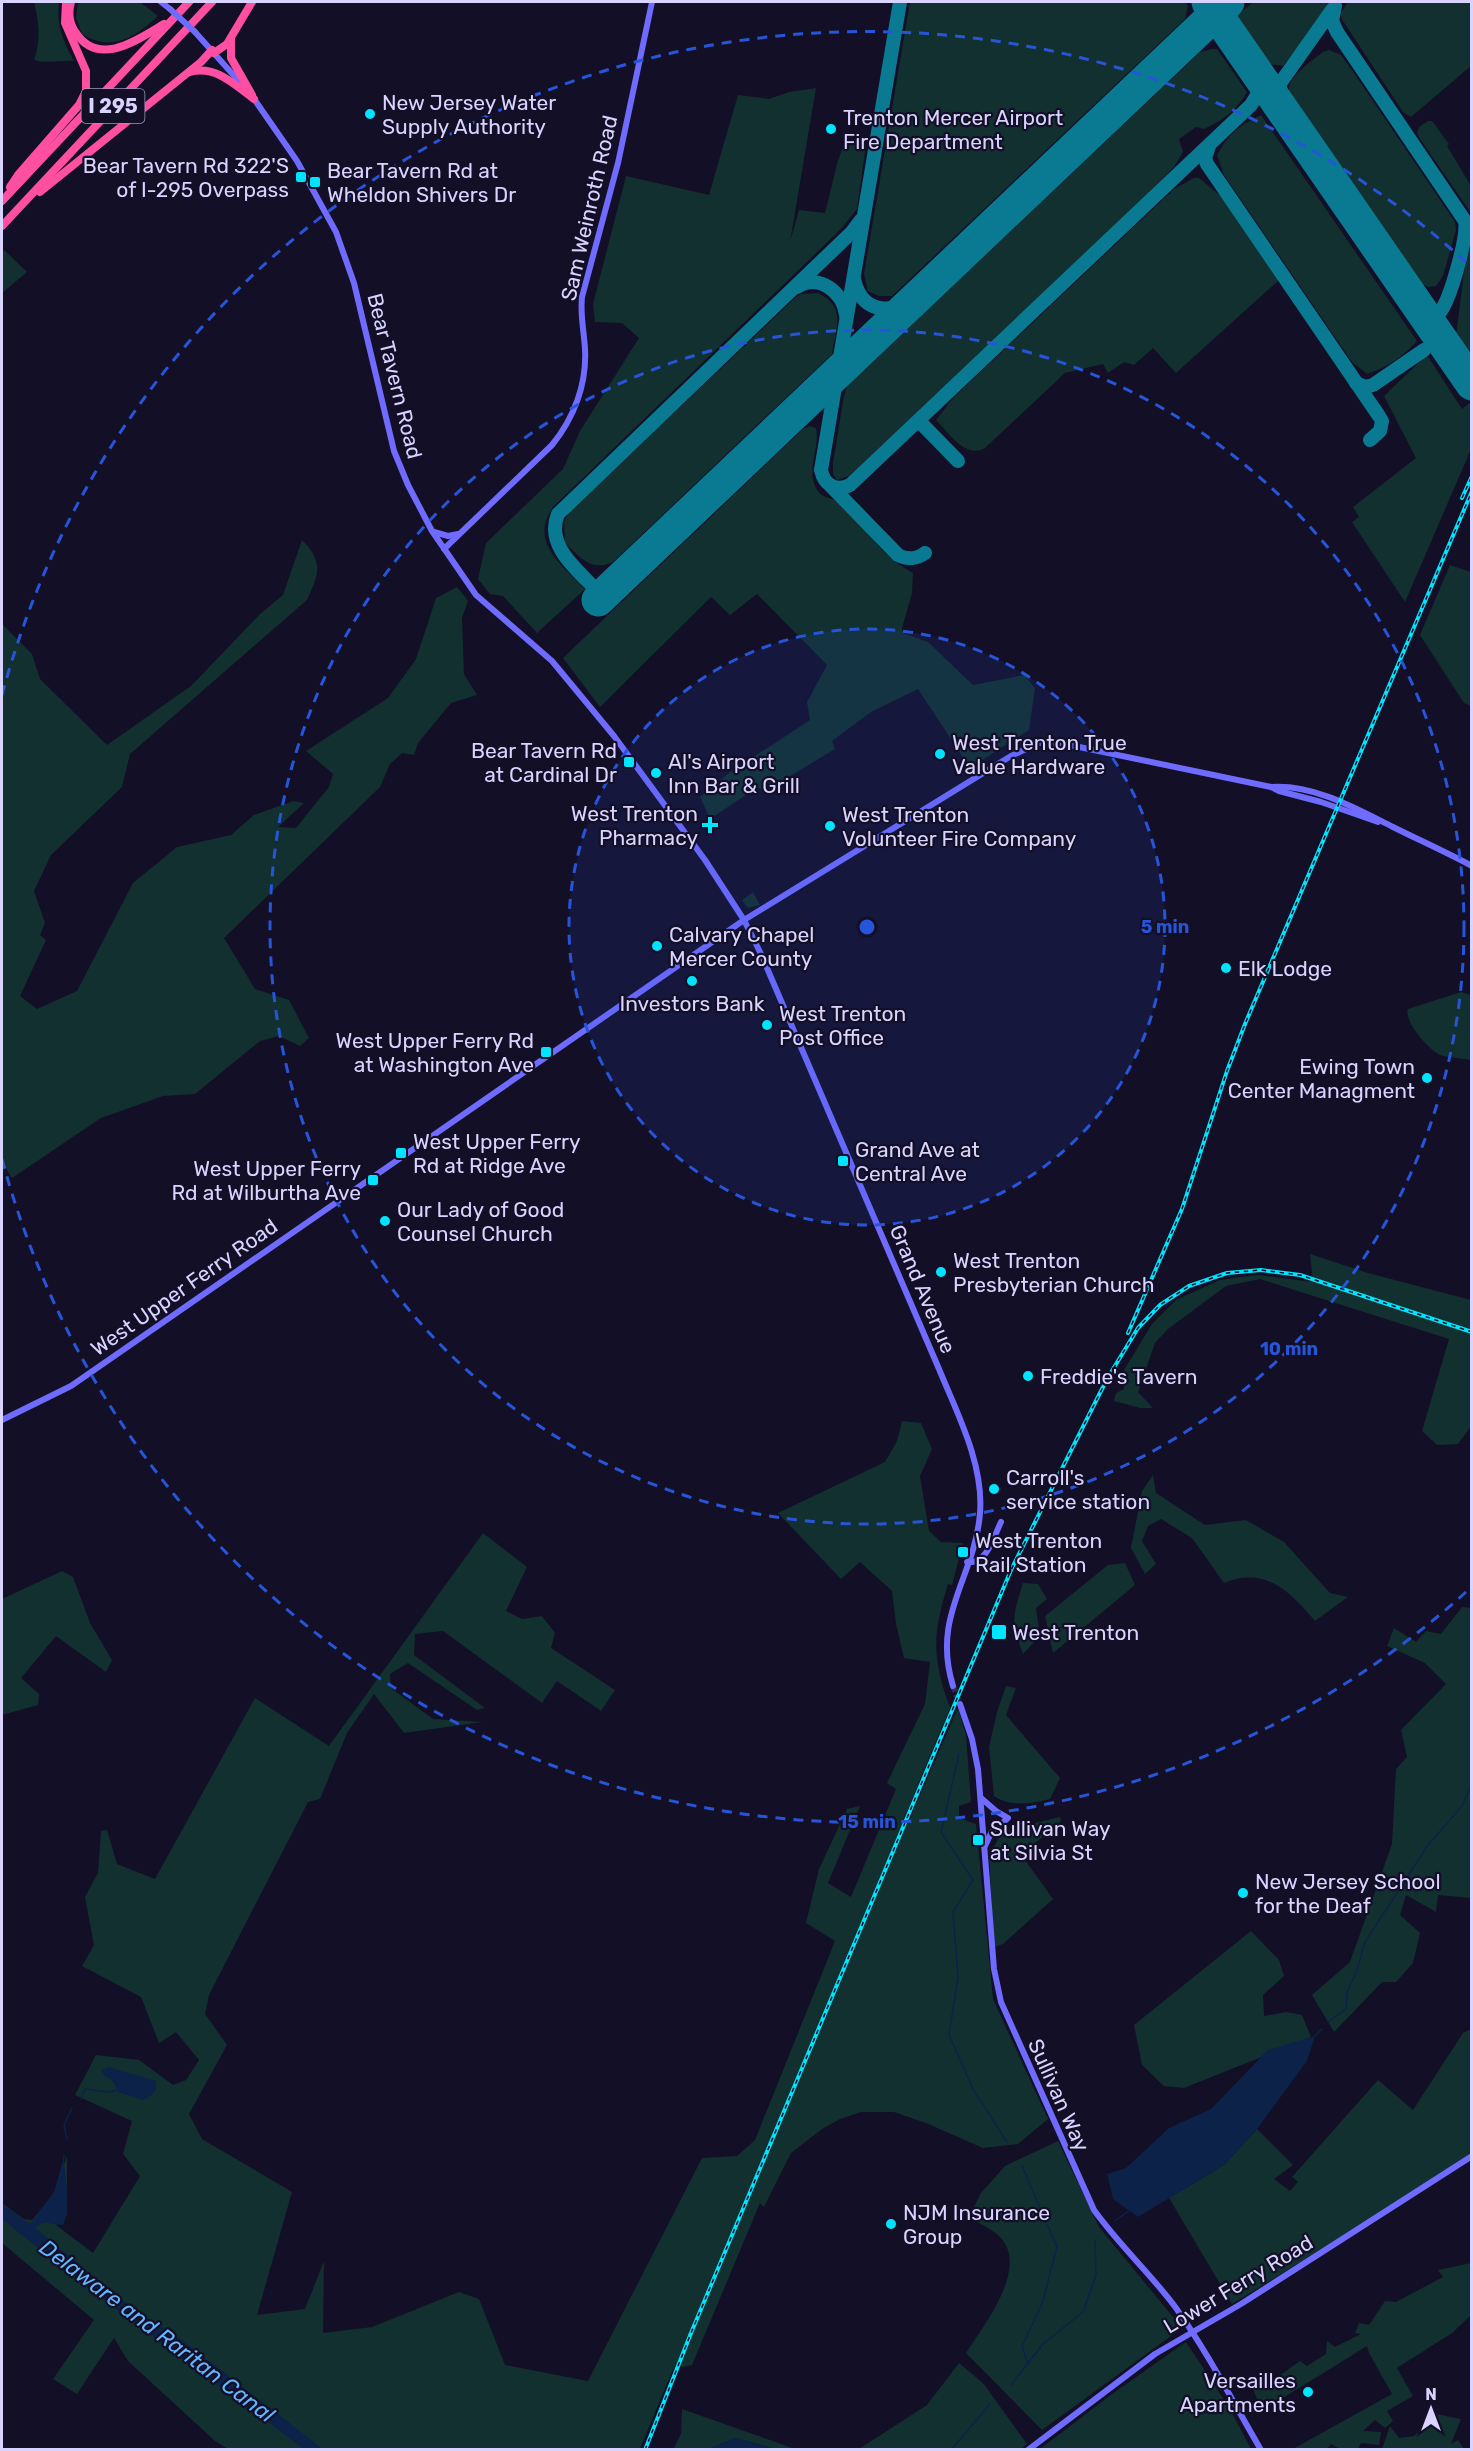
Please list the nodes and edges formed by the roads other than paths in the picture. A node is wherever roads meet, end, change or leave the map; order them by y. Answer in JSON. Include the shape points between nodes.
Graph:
{"nodes":[{"id":1,"x":66,"y":2,"type":"edge"},
{"id":2,"x":71,"y":2,"type":"edge"},
{"id":3,"x":161,"y":2,"type":"edge"},
{"id":4,"x":212,"y":2,"type":"edge"},
{"id":5,"x":252,"y":2,"type":"edge"},
{"id":6,"x":652,"y":2,"type":"edge"},
{"id":7,"x":186,"y":4,"type":"edge"},
{"id":8,"x":173,"y":19,"type":"junction"},
{"id":9,"x":231,"y":38,"type":"junction"},
{"id":10,"x":213,"y":51,"type":"junction"},
{"id":11,"x":186,"y":74,"type":"junction"},
{"id":12,"x":254,"y":99,"type":"junction"},
{"id":13,"x":2,"y":201,"type":"edge"},
{"id":14,"x":15,"y":212,"type":"junction"},
{"id":15,"x":2,"y":226,"type":"edge"},
{"id":16,"x":433,"y":531,"type":"junction"},
{"id":17,"x":462,"y":532,"type":"junction"},
{"id":18,"x":444,"y":549,"type":"junction"},
{"id":19,"x":1472,"y":866,"type":"edge"},
{"id":20,"x":744,"y":920,"type":"junction"},
{"id":21,"x":2,"y":1420,"type":"edge"},
{"id":22,"x":1001,"y":1522,"type":"dead end"},
{"id":23,"x":967,"y":1562,"type":"junction"},
{"id":24,"x":953,"y":1686,"type":"tunnel mouth"},
{"id":25,"x":960,"y":1704,"type":"tunnel mouth"},
{"id":26,"x":981,"y":1798,"type":"junction"},
{"id":27,"x":984,"y":1847,"type":"junction"},
{"id":28,"x":1472,"y":2156,"type":"edge"},
{"id":29,"x":1192,"y":2331,"type":"junction"},
{"id":30,"x":1028,"y":2450,"type":"edge"},
{"id":31,"x":1261,"y":2450,"type":"edge"}],
"edges":[{"from":1,"to":13,"type":"highway","via":[[65,23],[86,71],[86,91],[81,102],[18,175]]},
{"from":2,"to":8,"type":"highway","via":[[74,32],[85,43],[100,49],[128,45]]},
{"from":3,"to":10,"type":"main road","name":"Bear Tavern Road","bridge":true},
{"from":4,"to":14,"type":"highway","number":"I 295"},
{"from":5,"to":9,"type":"highway"},
{"from":6,"to":17,"type":"main road","name":"Sam Weinroth Road","via":[[618,163],[582,297],[585,361],[576,405],[552,445]]},
{"from":7,"to":8,"type":"highway","number":"I 295"},
{"from":8,"to":13,"type":"highway","number":"I 295"},
{"from":9,"to":10,"type":"highway"},
{"from":9,"to":12,"type":"highway","via":[[231,58]]},
{"from":10,"to":11,"type":"highway"},
{"from":10,"to":12,"type":"main road","name":"Bear Tavern Road"},
{"from":11,"to":12,"type":"highway","via":[[200,70],[215,73]]},
{"from":11,"to":14,"type":"highway"},
{"from":12,"to":16,"type":"main road","name":"Bear Tavern Road","via":[[297,161],[336,232],[354,283],[394,451]]},
{"from":14,"to":15,"type":"highway","number":"I 295"},
{"from":16,"to":17,"type":"main road","via":[[448,536]]},
{"from":16,"to":18,"type":"main road","name":"Bear Tavern Road"},
{"from":17,"to":18,"type":"main road","name":"Sam Weinroth Road"},
{"from":18,"to":20,"type":"main road","name":"Bear Tavern Road","via":[[476,595],[539,649],[571,683],[666,806]]},
{"from":19,"to":20,"type":"main road","name":"West Upper Ferry Road","via":[[1331,799],[1286,787],[1043,742],[978,776]]},
{"from":20,"to":21,"type":"main road","name":"West Upper Ferry Road","via":[[71,1386]]},
{"from":20,"to":23,"type":"main road","name":"Grand Avenue","via":[[965,1434],[980,1501],[978,1526]]},
{"from":22,"to":23,"type":"main road","via":[[980,1560]]},
{"from":23,"to":24,"type":"main road","name":"Grand Avenue","via":[[946,1632],[945,1656]]},
{"from":25,"to":26,"type":"main road","name":"Sullivan Way","via":[[976,1752]]},
{"from":26,"to":27,"type":"main road","name":"Sullivan Way"},
{"from":26,"to":27,"type":"main road","via":[[1008,1818],[991,1833]]},
{"from":27,"to":29,"type":"main road","name":"Sullivan Way","via":[[994,1969],[1006,2018],[1094,2210]]},
{"from":28,"to":29,"type":"main road","name":"Lower Ferry Road","via":[[1251,2298]]},
{"from":29,"to":30,"type":"main road","name":"Lower Ferry Road","via":[[1113,2384]]},
{"from":29,"to":31,"type":"main road","name":"Sullivan Way"}]}
